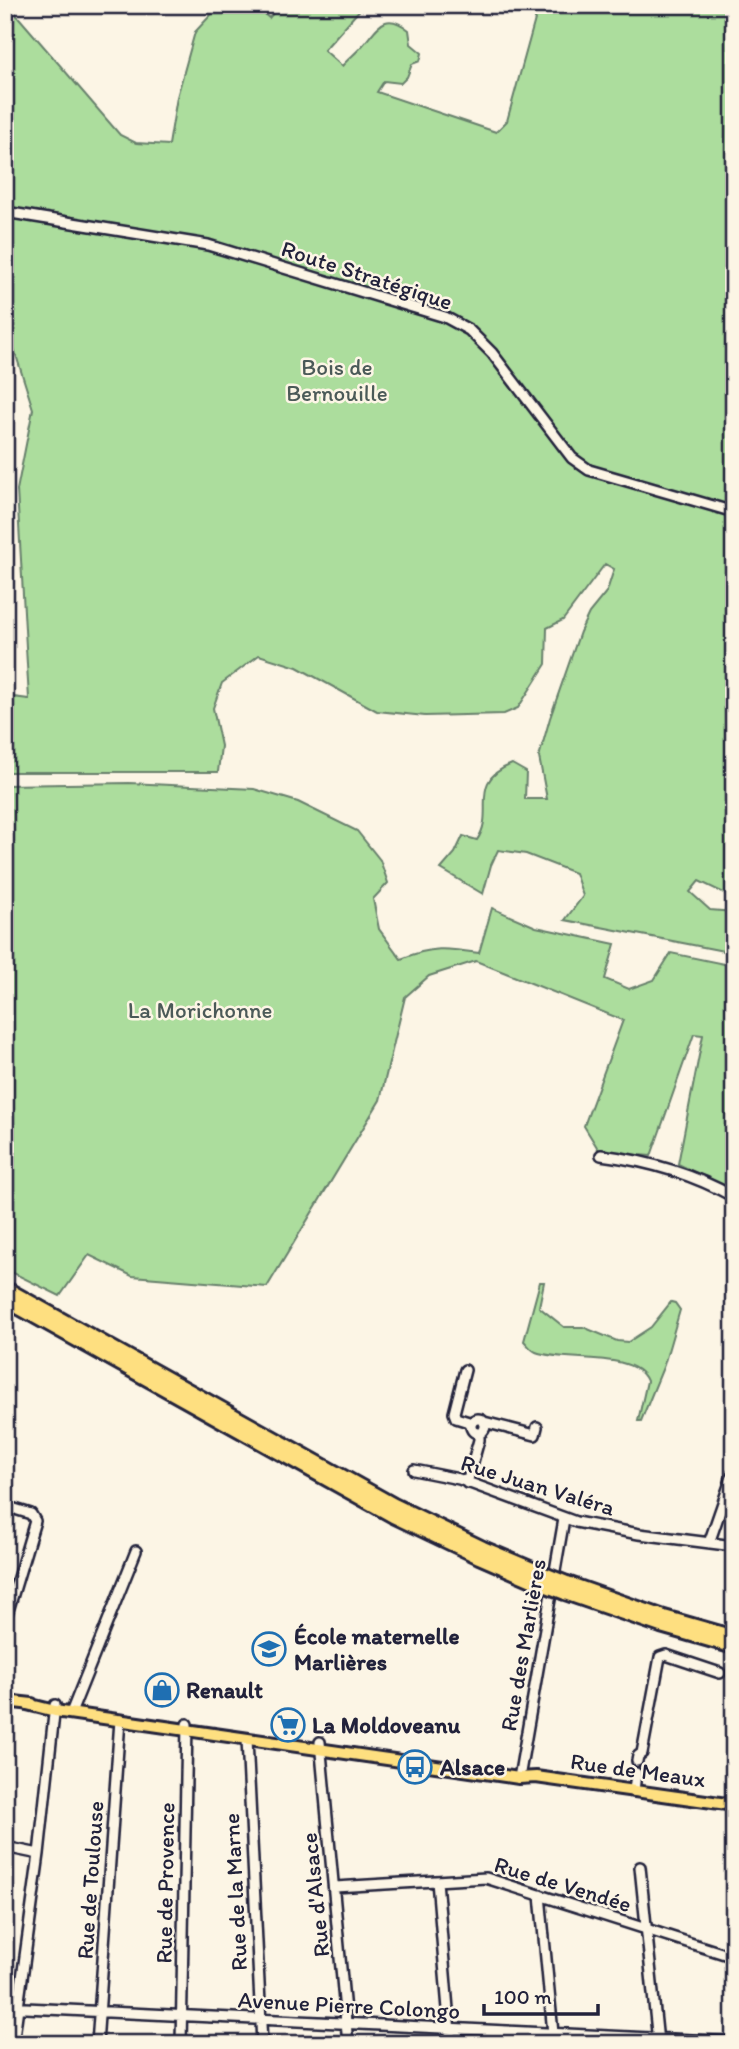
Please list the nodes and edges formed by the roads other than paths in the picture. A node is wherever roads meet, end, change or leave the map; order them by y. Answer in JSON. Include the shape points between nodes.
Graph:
{"nodes":[{"id":1,"x":5,"y":212,"type":"edge"},
{"id":2,"x":734,"y":512,"type":"edge"},
{"id":3,"x":601,"y":1155,"type":"dead end"},
{"id":4,"x":734,"y":1197,"type":"edge"},
{"id":5,"x":5,"y":1289,"type":"edge"},
{"id":6,"x":5,"y":1300,"type":"edge"},
{"id":7,"x":465,"y":1370,"type":"dead end"},
{"id":8,"x":484,"y":1422,"type":"junction"},
{"id":9,"x":472,"y":1423,"type":"junction"},
{"id":10,"x":537,"y":1427,"type":"dead end"},
{"id":11,"x":479,"y":1433,"type":"junction"},
{"id":12,"x":414,"y":1470,"type":"dead end"},
{"id":13,"x":734,"y":1471,"type":"edge"},
{"id":14,"x":467,"y":1482,"type":"junction"},
{"id":15,"x":5,"y":1506,"type":"edge"},
{"id":16,"x":564,"y":1519,"type":"junction"},
{"id":17,"x":709,"y":1543,"type":"junction"},
{"id":18,"x":734,"y":1546,"type":"edge"},
{"id":19,"x":136,"y":1551,"type":"dead end"},
{"id":20,"x":540,"y":1578,"type":"junction"},
{"id":21,"x":566,"y":1588,"type":"junction"},
{"id":22,"x":5,"y":1620,"type":"edge"},
{"id":23,"x":734,"y":1637,"type":"edge"},
{"id":24,"x":734,"y":1647,"type":"edge"},
{"id":25,"x":720,"y":1673,"type":"dead end"},
{"id":26,"x":5,"y":1701,"type":"edge"},
{"id":27,"x":55,"y":1708,"type":"junction"},
{"id":28,"x":72,"y":1710,"type":"junction"},
{"id":29,"x":120,"y":1720,"type":"junction"},
{"id":30,"x":187,"y":1727,"type":"junction"},
{"id":31,"x":247,"y":1740,"type":"junction"},
{"id":32,"x":320,"y":1746,"type":"junction"},
{"id":33,"x":372,"y":1754,"type":"junction"},
{"id":34,"x":638,"y":1760,"type":"dead end"},
{"id":35,"x":636,"y":1773,"type":"dead end"},
{"id":36,"x":519,"y":1775,"type":"junction"},
{"id":37,"x":634,"y":1791,"type":"junction"},
{"id":38,"x":734,"y":1805,"type":"edge"},
{"id":39,"x":5,"y":1847,"type":"edge"},
{"id":40,"x":39,"y":1854,"type":"junction"},
{"id":41,"x":640,"y":1867,"type":"dead end"},
{"id":42,"x":437,"y":1881,"type":"junction"},
{"id":43,"x":335,"y":1887,"type":"junction"},
{"id":44,"x":540,"y":1895,"type":"junction"},
{"id":45,"x":646,"y":1929,"type":"junction"},
{"id":46,"x":734,"y":1957,"type":"edge"},
{"id":47,"x":5,"y":2007,"type":"edge"},
{"id":48,"x":18,"y":2008,"type":"junction"},
{"id":49,"x":99,"y":2013,"type":"junction"},
{"id":50,"x":181,"y":2016,"type":"junction"},
{"id":51,"x":261,"y":2020,"type":"junction"},
{"id":52,"x":346,"y":2024,"type":"junction"},
{"id":53,"x":450,"y":2029,"type":"junction"},
{"id":54,"x":554,"y":2039,"type":"edge"},
{"id":55,"x":658,"y":2041,"type":"edge"},
{"id":56,"x":734,"y":2042,"type":"edge"},
{"id":57,"x":13,"y":2044,"type":"edge"},
{"id":58,"x":97,"y":2044,"type":"edge"},
{"id":59,"x":181,"y":2044,"type":"edge"},
{"id":60,"x":262,"y":2044,"type":"edge"},
{"id":61,"x":348,"y":2044,"type":"edge"},
{"id":62,"x":452,"y":2044,"type":"edge"}],
"edges":[{"from":1,"to":2,"type":"street","name":"Route Stratégique","via":[[208,245],[445,317],[469,330],[492,353],[572,458],[589,470]]},
{"from":3,"to":4,"type":"street","via":[[644,1161]]},
{"from":5,"to":20,"type":"highway","via":[[386,1501]]},
{"from":6,"to":20,"type":"highway","via":[[393,1516],[479,1557]]},
{"from":7,"to":9,"type":"street","via":[[454,1413]]},
{"from":8,"to":9,"type":"street"},
{"from":8,"to":10,"type":"street","via":[[535,1435]]},
{"from":8,"to":11,"type":"street"},
{"from":9,"to":11,"type":"street","via":[[473,1431]]},
{"from":11,"to":14,"type":"street"},
{"from":12,"to":14,"type":"street","name":"Rue Juan Valéra"},
{"from":13,"to":17,"type":"street"},
{"from":14,"to":16,"type":"street","name":"Rue Juan Valéra"},
{"from":15,"to":22,"type":"street","via":[[32,1514],[35,1521]]},
{"from":16,"to":17,"type":"street","name":"Rue Juan Valéra"},
{"from":16,"to":36,"type":"street","name":"Rue des Marlières"},
{"from":17,"to":18,"type":"street","name":"Rue Juan Valéra"},
{"from":19,"to":28,"type":"street"},
{"from":20,"to":21,"type":"highway","bridge":true},
{"from":21,"to":23,"type":"highway"},
{"from":21,"to":24,"type":"highway","via":[[661,1626]]},
{"from":25,"to":34,"type":"street","via":[[660,1657]]},
{"from":26,"to":27,"type":"main road","name":"Rue de Meaux"},
{"from":27,"to":28,"type":"main road","name":"Rue de Meaux"},
{"from":27,"to":40,"type":"street"},
{"from":28,"to":29,"type":"main road","name":"Rue de Meaux"},
{"from":28,"to":30,"type":"main road","name":"Rue de Meaux"},
{"from":29,"to":30,"type":"main road","name":"Rue de Meaux"},
{"from":29,"to":49,"type":"street","name":"Rue de Toulouse"},
{"from":30,"to":31,"type":"main road","name":"Rue de Meaux"},
{"from":30,"to":32,"type":"main road","name":"Rue de Meaux"},
{"from":30,"to":50,"type":"street","name":"Rue de Provence"},
{"from":31,"to":32,"type":"main road","name":"Rue de Meaux"},
{"from":31,"to":51,"type":"street","name":"Rue de la Marne"},
{"from":32,"to":33,"type":"main road","name":"Rue de Meaux"},
{"from":32,"to":33,"type":"main road","name":"Rue de Meaux","via":[[347,1754]]},
{"from":32,"to":43,"type":"street","name":"Rue d'Alsace"},
{"from":33,"to":36,"type":"main road","name":"Rue de Meaux"},
{"from":35,"to":37,"type":"street"},
{"from":36,"to":37,"type":"main road","name":"Rue de Meaux"},
{"from":37,"to":38,"type":"main road","name":"Rue de Meaux"},
{"from":39,"to":40,"type":"street"},
{"from":40,"to":48,"type":"street"},
{"from":41,"to":45,"type":"street"},
{"from":42,"to":43,"type":"street","name":"Rue de Vendée"},
{"from":42,"to":44,"type":"street","name":"Rue de Vendée","via":[[486,1878]]},
{"from":42,"to":53,"type":"street"},
{"from":43,"to":52,"type":"street","name":"Rue d'Alsace"},
{"from":44,"to":45,"type":"street","name":"Rue de Vendée"},
{"from":44,"to":54,"type":"street"},
{"from":45,"to":46,"type":"street","name":"Rue de Vendée"},
{"from":45,"to":55,"type":"street"},
{"from":47,"to":48,"type":"street","name":"Avenue Pierre Colongo"},
{"from":48,"to":49,"type":"street","name":"Avenue Pierre Colongo"},
{"from":48,"to":57,"type":"street"},
{"from":49,"to":50,"type":"street","name":"Avenue Pierre Colongo"},
{"from":49,"to":58,"type":"street","name":"Rue de Toulouse"},
{"from":50,"to":51,"type":"street","name":"Avenue Pierre Colongo"},
{"from":50,"to":59,"type":"street","name":"Rue de Provence"},
{"from":51,"to":52,"type":"street","name":"Avenue Pierre Colongo"},
{"from":51,"to":60,"type":"street","name":"Rue de la Marne"},
{"from":52,"to":53,"type":"street","name":"Avenue Pierre Colongo"},
{"from":52,"to":61,"type":"street","name":"Rue d'Alsace"},
{"from":53,"to":54,"type":"street","name":"Avenue Pierre Colongo"},
{"from":53,"to":62,"type":"street"},
{"from":54,"to":55,"type":"street","name":"Avenue Pierre Colongo"},
{"from":55,"to":56,"type":"street","name":"Avenue Pierre Colongo"}]}
